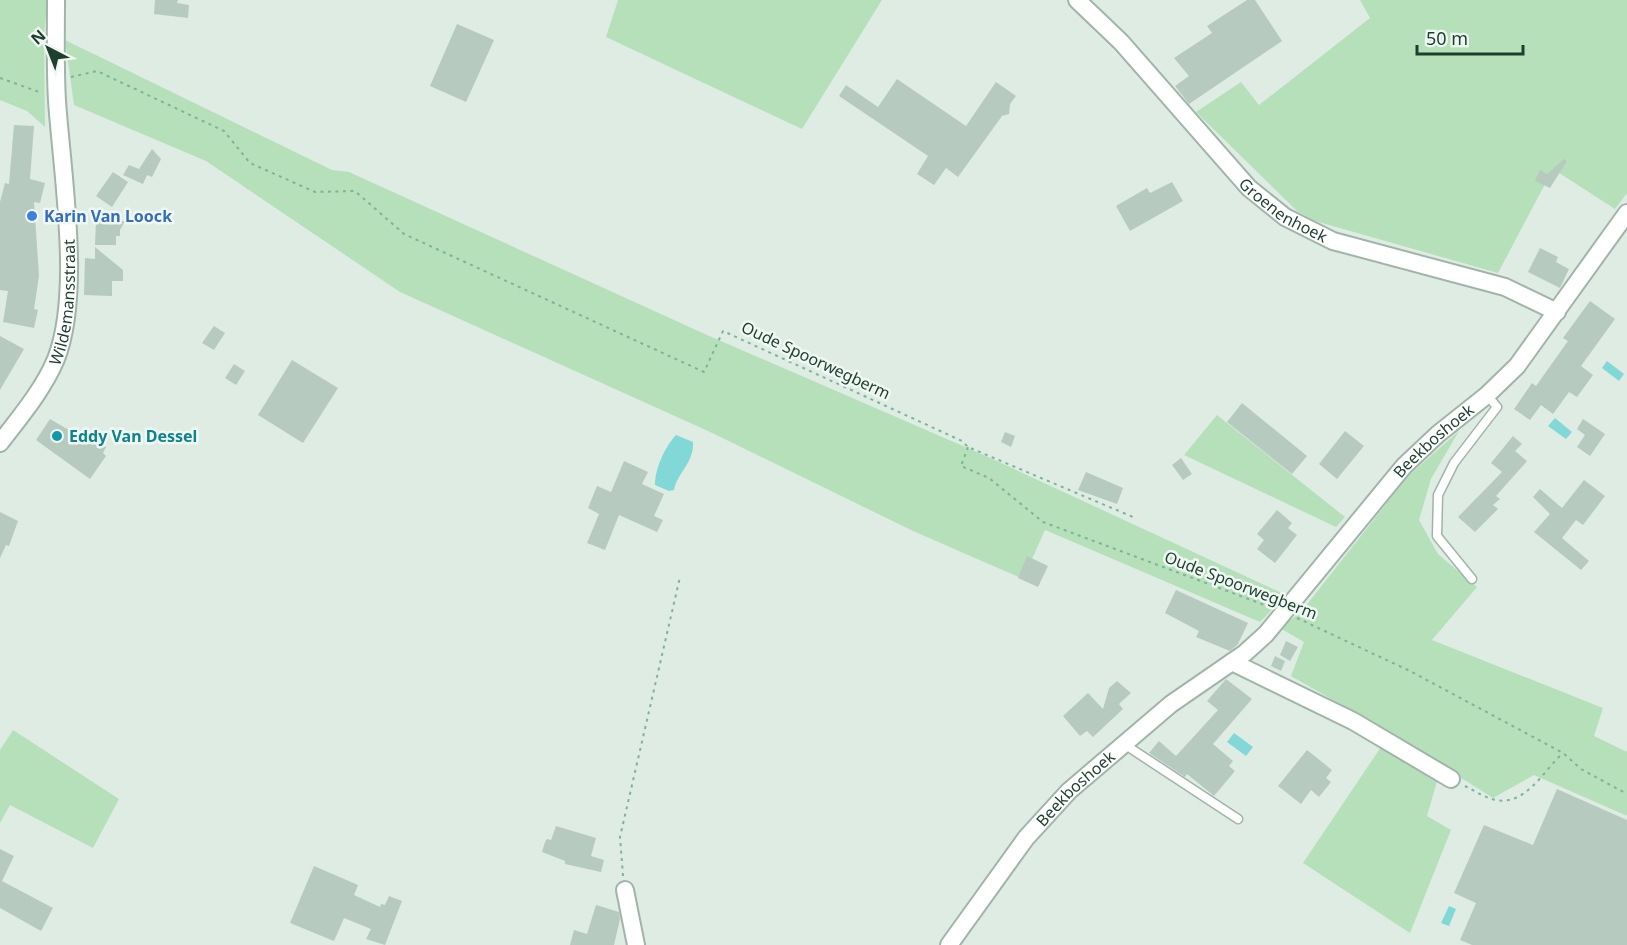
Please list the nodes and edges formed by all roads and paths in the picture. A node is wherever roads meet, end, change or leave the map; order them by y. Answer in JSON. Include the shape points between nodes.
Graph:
{"nodes":[{"id":1,"x":56,"y":0,"type":"edge"},
{"id":2,"x":1077,"y":0,"type":"edge"},
{"id":3,"x":0,"y":78,"type":"edge"},
{"id":4,"x":57,"y":98,"type":"junction"},
{"id":5,"x":1627,"y":213,"type":"edge"},
{"id":6,"x":1557,"y":312,"type":"junction"},
{"id":7,"x":1487,"y":395,"type":"junction"},
{"id":8,"x":0,"y":443,"type":"edge"},
{"id":9,"x":969,"y":447,"type":"junction"},
{"id":10,"x":1133,"y":516,"type":"dead end"},
{"id":11,"x":680,"y":577,"type":"dead end"},
{"id":12,"x":1472,"y":579,"type":"dead end"},
{"id":13,"x":1285,"y":612,"type":"junction"},
{"id":14,"x":1232,"y":662,"type":"junction"},
{"id":15,"x":1124,"y":744,"type":"junction"},
{"id":16,"x":1563,"y":753,"type":"junction"},
{"id":17,"x":1451,"y":779,"type":"joint"},
{"id":18,"x":1627,"y":794,"type":"edge"},
{"id":19,"x":1238,"y":819,"type":"dead end"},
{"id":20,"x":625,"y":890,"type":"joint"},
{"id":21,"x":636,"y":945,"type":"edge"},
{"id":22,"x":949,"y":945,"type":"edge"}],
"edges":[{"from":1,"to":4,"type":"street","name":"Wildemansstraat"},
{"from":2,"to":6,"type":"street","name":"Groenenhoek","via":[[1121,42],[1250,188],[1285,217],[1332,241],[1505,286]]},
{"from":3,"to":4,"type":"path"},
{"from":4,"to":8,"type":"street","name":"Wildemansstraat","via":[[67,224],[67,312],[56,359],[39,391]]},
{"from":4,"to":9,"type":"path","name":"Oude Spoorwegberm","via":[[73,75],[97,71],[224,131],[250,163],[315,192],[355,190],[404,234],[704,372],[723,331]]},
{"from":5,"to":6,"type":"street","name":"Beekboshoek"},
{"from":6,"to":7,"type":"street","name":"Beekboshoek","via":[[1517,366]]},
{"from":7,"to":12,"type":"lane","via":[[1497,407],[1454,463],[1438,495],[1437,536]]},
{"from":7,"to":13,"type":"street","name":"Beekboshoek","via":[[1404,466]]},
{"from":9,"to":10,"type":"path"},
{"from":9,"to":13,"type":"path","name":"Oude Spoorwegberm","via":[[961,466],[989,478],[1043,522]]},
{"from":11,"to":20,"type":"path","via":[[620,837]]},
{"from":13,"to":14,"type":"street","name":"Beekboshoek"},
{"from":13,"to":16,"type":"path","name":"Oude Spoorwegberm","via":[[1410,671]]},
{"from":14,"to":15,"type":"street","name":"Beekboshoek","via":[[1171,704]]},
{"from":14,"to":17,"type":"street","via":[[1353,721]]},
{"from":15,"to":19,"type":"lane"},
{"from":15,"to":22,"type":"street","name":"Beekboshoek","via":[[1042,819]]},
{"from":16,"to":17,"type":"path","via":[[1535,785],[1505,801],[1493,800]]},
{"from":16,"to":18,"type":"path","name":"Oude Spoorwegberm","via":[[1581,769]]},
{"from":20,"to":21,"type":"street"}]}
